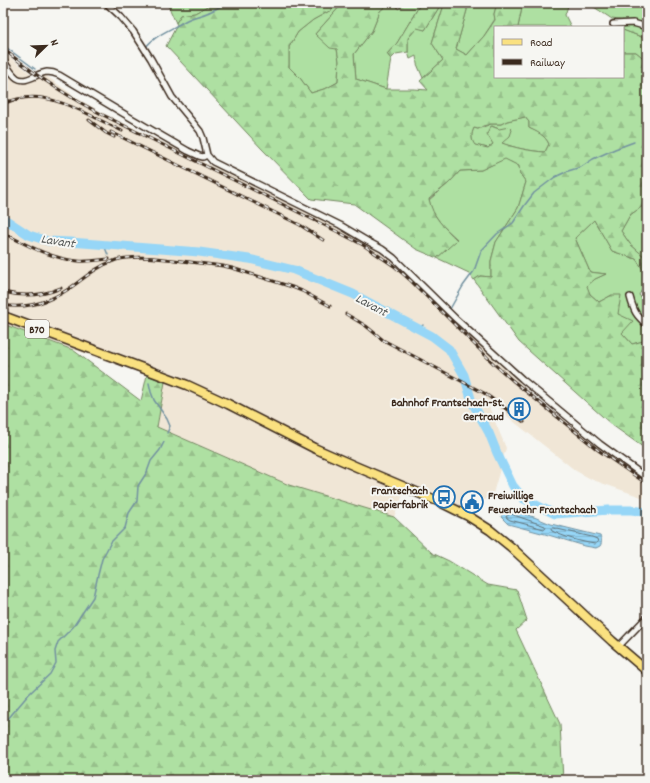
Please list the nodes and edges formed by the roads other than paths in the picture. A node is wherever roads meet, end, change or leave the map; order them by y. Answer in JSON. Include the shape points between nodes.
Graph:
{"nodes":[{"id":1,"x":106,"y":3,"type":"edge"},
{"id":2,"x":613,"y":24,"type":"dead end"},
{"id":3,"x":647,"y":27,"type":"edge"},
{"id":4,"x":3,"y":60,"type":"edge"},
{"id":5,"x":207,"y":155,"type":"junction"},
{"id":6,"x":630,"y":297,"type":"dead end"},
{"id":7,"x":3,"y":316,"type":"edge"},
{"id":8,"x":647,"y":325,"type":"edge"},
{"id":9,"x":647,"y":478,"type":"edge"},
{"id":10,"x":647,"y":617,"type":"edge"},
{"id":11,"x":618,"y":647,"type":"junction"},
{"id":12,"x":647,"y":671,"type":"edge"},
{"id":13,"x":647,"y":776,"type":"edge"},
{"id":14,"x":643,"y":780,"type":"edge"}],
"edges":[{"from":1,"to":5,"type":"street","via":[[133,31],[172,97],[200,131]]},
{"from":2,"to":3,"type":"street","via":[[633,23]]},
{"from":4,"to":5,"type":"street","via":[[21,80],[48,72],[59,75],[188,151],[203,157]]},
{"from":5,"to":9,"type":"street","via":[[212,162],[340,225],[388,253],[522,379],[600,444]]},
{"from":6,"to":8,"type":"street","via":[[636,315]]},
{"from":7,"to":11,"type":"main road","number":"B70","via":[[187,385],[314,448],[462,513],[511,547]]},
{"from":10,"to":11,"type":"street"},
{"from":11,"to":12,"type":"main road","number":"B70"},
{"from":13,"to":14,"type":"street"}]}
